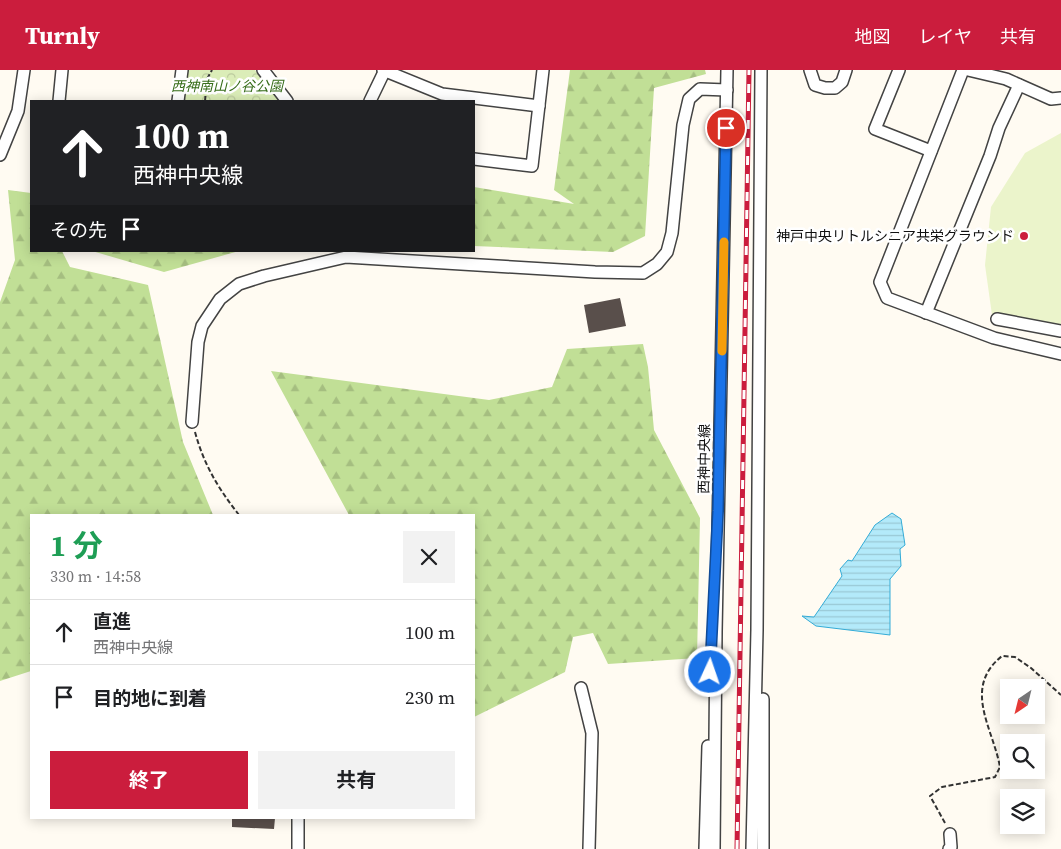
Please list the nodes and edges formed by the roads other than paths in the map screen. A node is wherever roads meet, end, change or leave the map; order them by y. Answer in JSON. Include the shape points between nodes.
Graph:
{"nodes":[{"id":1,"x":24,"y":70,"type":"edge"},
{"id":2,"x":62,"y":70,"type":"edge"},
{"id":3,"x":182,"y":70,"type":"edge"},
{"id":4,"x":263,"y":70,"type":"edge"},
{"id":5,"x":384,"y":70,"type":"edge"},
{"id":6,"x":543,"y":70,"type":"edge"},
{"id":7,"x":727,"y":70,"type":"edge"},
{"id":8,"x":761,"y":70,"type":"edge"},
{"id":9,"x":810,"y":70,"type":"edge"},
{"id":10,"x":846,"y":70,"type":"edge"},
{"id":11,"x":899,"y":70,"type":"edge"},
{"id":12,"x":963,"y":70,"type":"edge"},
{"id":13,"x":968,"y":70,"type":"edge"},
{"id":14,"x":1019,"y":85,"type":"junction"},
{"id":15,"x":727,"y":90,"type":"junction"},
{"id":16,"x":1061,"y":98,"type":"edge"},
{"id":17,"x":59,"y":100,"type":"edge"},
{"id":18,"x":178,"y":100,"type":"edge"},
{"id":19,"x":286,"y":100,"type":"edge"},
{"id":20,"x":370,"y":100,"type":"edge"},
{"id":21,"x":540,"y":106,"type":"junction"},
{"id":22,"x":931,"y":151,"type":"junction"},
{"id":23,"x":0,"y":155,"type":"edge"},
{"id":24,"x":475,"y":159,"type":"edge"},
{"id":25,"x":926,"y":313,"type":"junction"},
{"id":26,"x":1061,"y":331,"type":"edge"},
{"id":27,"x":991,"y":337,"type":"junction"},
{"id":28,"x":1061,"y":354,"type":"edge"},
{"id":29,"x":192,"y":422,"type":"road end"},
{"id":30,"x":758,"y":510,"type":"junction"},
{"id":31,"x":718,"y":511,"type":"junction"},
{"id":32,"x":581,"y":688,"type":"dead end"},
{"id":33,"x":298,"y":819,"type":"edge"},
{"id":34,"x":950,"y":834,"type":"road end"},
{"id":35,"x":298,"y":849,"type":"edge"},
{"id":36,"x":589,"y":849,"type":"edge"},
{"id":37,"x":705,"y":849,"type":"edge"},
{"id":38,"x":714,"y":849,"type":"edge"},
{"id":39,"x":752,"y":849,"type":"edge"},
{"id":40,"x":763,"y":849,"type":"edge"},
{"id":41,"x":949,"y":849,"type":"edge"}],
"edges":[{"from":1,"to":23,"type":"street","via":[[18,111]]},
{"from":2,"to":17,"type":"street"},
{"from":3,"to":18,"type":"street"},
{"from":4,"to":19,"type":"street"},
{"from":5,"to":20,"type":"street"},
{"from":5,"to":21,"type":"street","via":[[442,94]]},
{"from":6,"to":21,"type":"street"},
{"from":7,"to":15,"type":"street","name":"西神中央線"},
{"from":8,"to":30,"type":"street"},
{"from":9,"to":10,"type":"street","via":[[815,85],[825,88],[835,88],[842,82]]},
{"from":11,"to":22,"type":"street","via":[[875,129]]},
{"from":12,"to":22,"type":"street"},
{"from":13,"to":14,"type":"street"},
{"from":14,"to":16,"type":"street","via":[[1051,98]]},
{"from":14,"to":25,"type":"street"},
{"from":15,"to":29,"type":"street","via":[[700,89],[689,99],[667,252],[643,273],[346,257],[239,284],[220,299],[202,326]]},
{"from":15,"to":31,"type":"street","name":"西神中央線"},
{"from":21,"to":24,"type":"street","via":[[532,166]]},
{"from":22,"to":25,"type":"street","via":[[880,282],[887,298]]},
{"from":25,"to":27,"type":"street"},
{"from":26,"to":27,"type":"street","via":[[997,317]]},
{"from":27,"to":28,"type":"street"},
{"from":30,"to":39,"type":"street"},
{"from":30,"to":40,"type":"street"},
{"from":31,"to":37,"type":"street"},
{"from":31,"to":38,"type":"street","name":"西神中央線"},
{"from":32,"to":36,"type":"street","via":[[592,733]]},
{"from":33,"to":35,"type":"street"},
{"from":34,"to":41,"type":"street"}]}
